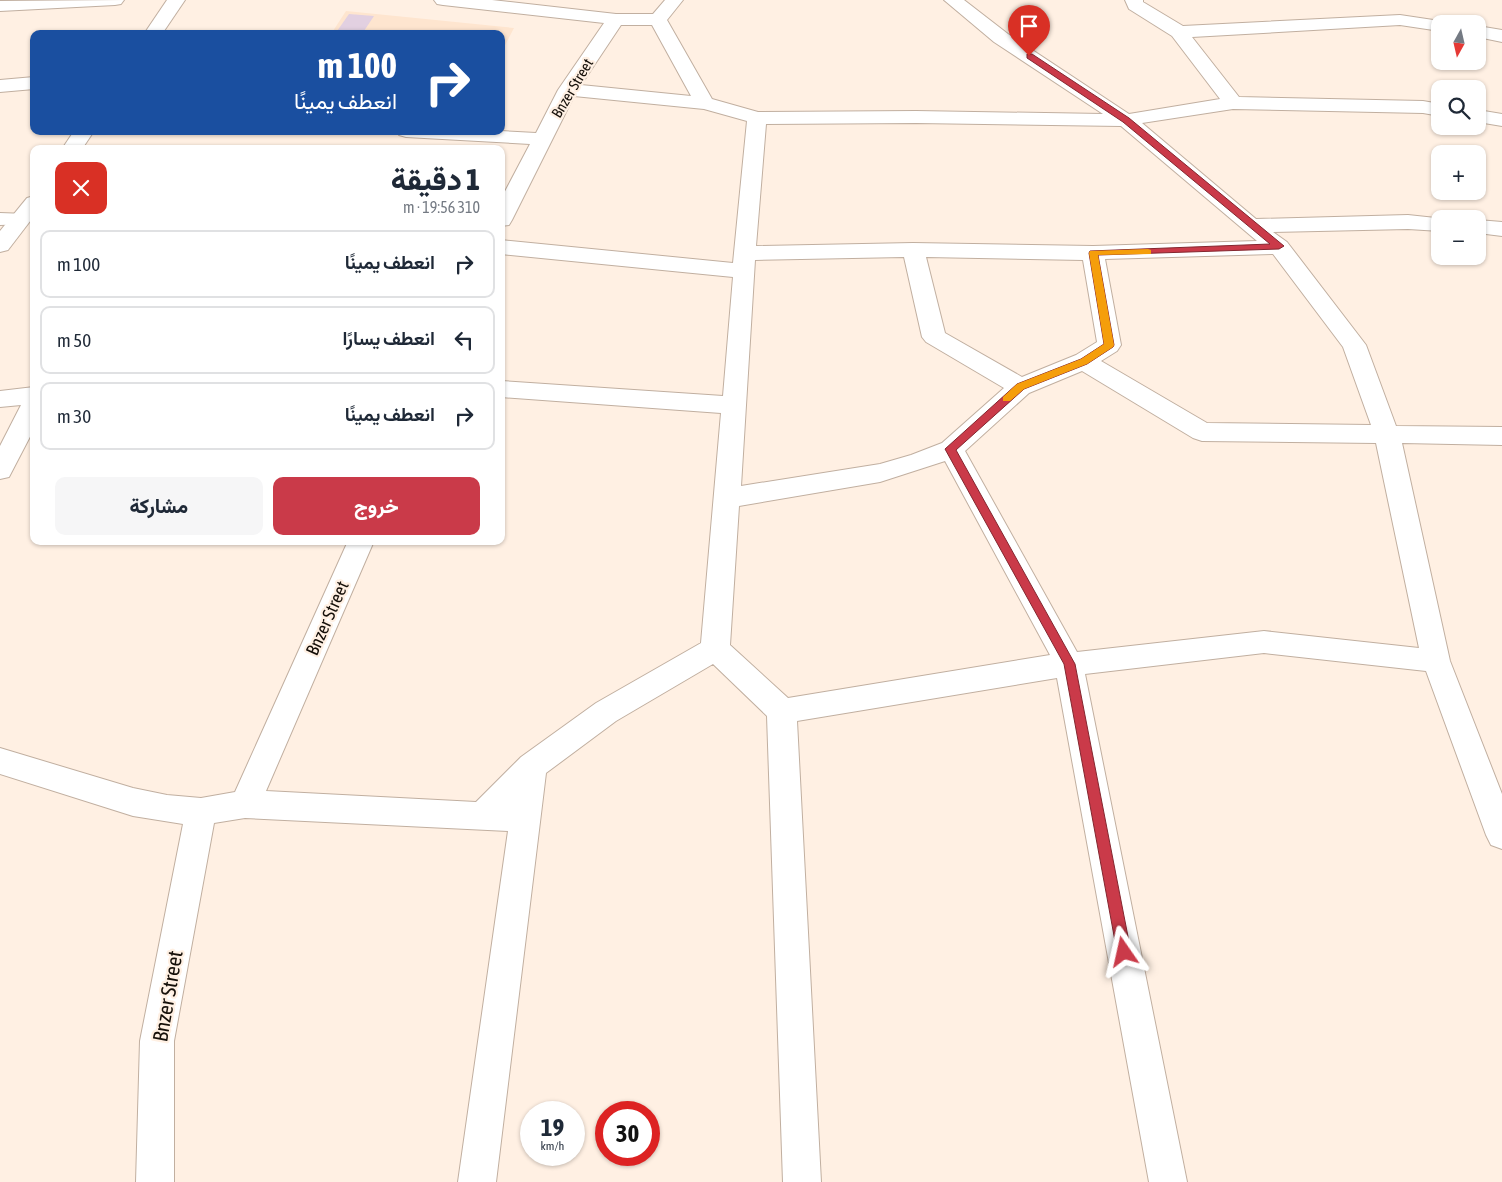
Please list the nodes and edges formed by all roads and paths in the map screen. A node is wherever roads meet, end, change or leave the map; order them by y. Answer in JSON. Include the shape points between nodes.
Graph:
{"nodes":[{"id":1,"x":115,"y":0,"type":"edge"},
{"id":2,"x":176,"y":0,"type":"edge"},
{"id":3,"x":443,"y":0,"type":"edge"},
{"id":4,"x":674,"y":0,"type":"edge"},
{"id":5,"x":953,"y":0,"type":"edge"},
{"id":6,"x":1134,"y":0,"type":"edge"},
{"id":7,"x":0,"y":6,"type":"edge"},
{"id":8,"x":616,"y":19,"type":"junction"},
{"id":9,"x":658,"y":20,"type":"junction"},
{"id":10,"x":1431,"y":25,"type":"edge"},
{"id":11,"x":155,"y":30,"type":"edge"},
{"id":12,"x":1179,"y":32,"type":"junction"},
{"id":13,"x":1486,"y":33,"type":"edge"},
{"id":14,"x":1502,"y":36,"type":"edge"},
{"id":15,"x":30,"y":83,"type":"edge"},
{"id":16,"x":0,"y":86,"type":"edge"},
{"id":17,"x":568,"y":90,"type":"junction"},
{"id":18,"x":1233,"y":103,"type":"junction"},
{"id":19,"x":705,"y":104,"type":"junction"},
{"id":20,"x":1431,"y":108,"type":"edge"},
{"id":21,"x":1486,"y":117,"type":"edge"},
{"id":22,"x":757,"y":118,"type":"junction"},
{"id":23,"x":1126,"y":120,"type":"junction"},
{"id":24,"x":1502,"y":120,"type":"edge"},
{"id":25,"x":474,"y":135,"type":"edge"},
{"id":26,"x":542,"y":139,"type":"junction"},
{"id":27,"x":23,"y":211,"type":"edge"},
{"id":28,"x":505,"y":212,"type":"edge"},
{"id":29,"x":1431,"y":223,"type":"edge"},
{"id":30,"x":1251,"y":226,"type":"junction"},
{"id":31,"x":1486,"y":228,"type":"edge"},
{"id":32,"x":1502,"y":229,"type":"edge"},
{"id":33,"x":0,"y":245,"type":"edge"},
{"id":34,"x":1279,"y":246,"type":"junction"},
{"id":35,"x":505,"y":247,"type":"edge"},
{"id":36,"x":913,"y":250,"type":"junction"},
{"id":37,"x":1093,"y":253,"type":"junction"},
{"id":38,"x":745,"y":262,"type":"junction"},
{"id":39,"x":1084,"y":361,"type":"junction"},
{"id":40,"x":1020,"y":387,"type":"junction"},
{"id":41,"x":505,"y":389,"type":"edge"},
{"id":42,"x":30,"y":395,"type":"edge"},
{"id":43,"x":0,"y":399,"type":"edge"},
{"id":44,"x":734,"y":406,"type":"junction"},
{"id":45,"x":30,"y":412,"type":"edge"},
{"id":46,"x":1387,"y":434,"type":"junction"},
{"id":47,"x":1502,"y":436,"type":"edge"},
{"id":48,"x":950,"y":449,"type":"junction"},
{"id":49,"x":0,"y":470,"type":"edge"},
{"id":50,"x":728,"y":498,"type":"junction"},
{"id":51,"x":359,"y":545,"type":"edge"},
{"id":52,"x":715,"y":649,"type":"junction"},
{"id":53,"x":1436,"y":661,"type":"junction"},
{"id":54,"x":1069,"y":664,"type":"junction"},
{"id":55,"x":782,"y":711,"type":"junction"},
{"id":56,"x":0,"y":761,"type":"edge"},
{"id":57,"x":532,"y":766,"type":"junction"},
{"id":58,"x":245,"y":804,"type":"junction"},
{"id":59,"x":202,"y":812,"type":"junction"},
{"id":60,"x":483,"y":816,"type":"junction"},
{"id":61,"x":524,"y":818,"type":"junction"},
{"id":62,"x":1502,"y":835,"type":"edge"},
{"id":63,"x":155,"y":1182,"type":"edge"},
{"id":64,"x":477,"y":1182,"type":"edge"},
{"id":65,"x":802,"y":1182,"type":"edge"},
{"id":66,"x":1168,"y":1182,"type":"edge"}],
"edges":[{"from":1,"to":7,"type":"street"},
{"from":2,"to":11,"type":"street"},
{"from":3,"to":8,"type":"street"},
{"from":4,"to":9,"type":"street"},
{"from":5,"to":23,"type":"street","via":[[1001,38]]},
{"from":6,"to":12,"type":"street","via":[[1135,5]]},
{"from":8,"to":9,"type":"street"},
{"from":8,"to":17,"type":"street","name":"Bnzer Street"},
{"from":9,"to":19,"type":"street"},
{"from":10,"to":12,"type":"street","via":[[1400,20]]},
{"from":12,"to":18,"type":"street"},
{"from":13,"to":14,"type":"street"},
{"from":15,"to":16,"type":"street"},
{"from":17,"to":19,"type":"street"},
{"from":17,"to":26,"type":"street","name":"Bnzer Street"},
{"from":18,"to":20,"type":"street"},
{"from":18,"to":23,"type":"street"},
{"from":19,"to":22,"type":"street"},
{"from":21,"to":24,"type":"street"},
{"from":22,"to":23,"type":"street","via":[[916,116]]},
{"from":22,"to":38,"type":"street"},
{"from":23,"to":30,"type":"street"},
{"from":25,"to":26,"type":"street"},
{"from":26,"to":28,"type":"street","name":"Bnzer Street"},
{"from":27,"to":33,"type":"street"},
{"from":29,"to":30,"type":"street"},
{"from":30,"to":34,"type":"street"},
{"from":31,"to":32,"type":"street"},
{"from":34,"to":37,"type":"street"},
{"from":34,"to":46,"type":"street","via":[[1354,345]]},
{"from":35,"to":38,"type":"street"},
{"from":36,"to":37,"type":"street"},
{"from":36,"to":38,"type":"street"},
{"from":36,"to":40,"type":"street","via":[[934,337]]},
{"from":37,"to":39,"type":"street","via":[[1109,345]]},
{"from":38,"to":44,"type":"street"},
{"from":39,"to":40,"type":"street"},
{"from":39,"to":46,"type":"street","via":[[1202,432]]},
{"from":40,"to":48,"type":"street"},
{"from":41,"to":44,"type":"street"},
{"from":42,"to":43,"type":"street"},
{"from":44,"to":50,"type":"street"},
{"from":45,"to":49,"type":"street"},
{"from":46,"to":47,"type":"street"},
{"from":46,"to":53,"type":"street"},
{"from":48,"to":50,"type":"street","via":[[880,473]]},
{"from":48,"to":54,"type":"street"},
{"from":50,"to":52,"type":"street"},
{"from":51,"to":58,"type":"street","name":"Bnzer Street"},
{"from":52,"to":55,"type":"street"},
{"from":52,"to":57,"type":"street","via":[[606,712]]},
{"from":53,"to":54,"type":"street","via":[[1264,642]]},
{"from":53,"to":62,"type":"street"},
{"from":54,"to":55,"type":"street"},
{"from":54,"to":66,"type":"street"},
{"from":55,"to":65,"type":"street"},
{"from":56,"to":59,"type":"street","via":[[133,802]]},
{"from":57,"to":60,"type":"street"},
{"from":57,"to":61,"type":"street"},
{"from":58,"to":59,"type":"street"},
{"from":58,"to":60,"type":"street"},
{"from":59,"to":63,"type":"street","name":"Bnzer Street","via":[[157,1041]]},
{"from":60,"to":61,"type":"street"},
{"from":61,"to":64,"type":"street"}]}
